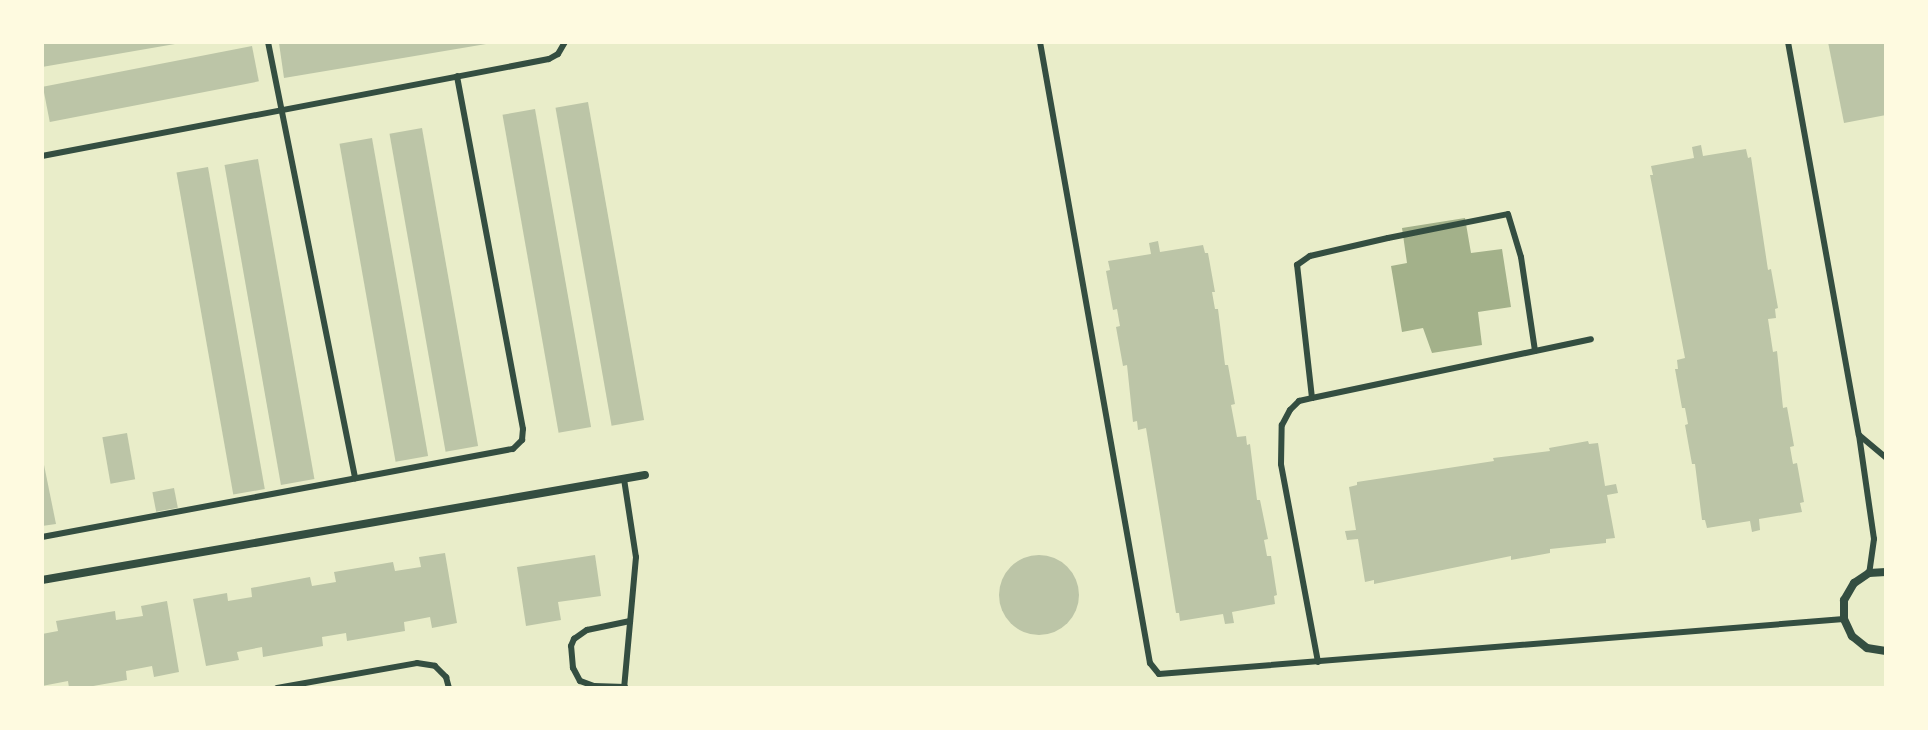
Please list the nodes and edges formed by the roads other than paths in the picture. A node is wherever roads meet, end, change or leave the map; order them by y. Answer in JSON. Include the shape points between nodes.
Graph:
{"nodes":[{"id":1,"x":268,"y":42,"type":"edge"},
{"id":2,"x":565,"y":42,"type":"edge"},
{"id":3,"x":1040,"y":42,"type":"edge"},
{"id":4,"x":1788,"y":42,"type":"edge"},
{"id":5,"x":457,"y":76,"type":"junction"},
{"id":6,"x":283,"y":110,"type":"junction"},
{"id":7,"x":42,"y":156,"type":"edge"},
{"id":8,"x":1591,"y":339,"type":"dead end"},
{"id":9,"x":1535,"y":351,"type":"junction"},
{"id":10,"x":1312,"y":398,"type":"junction"},
{"id":11,"x":1859,"y":435,"type":"junction"},
{"id":12,"x":1886,"y":458,"type":"edge"},
{"id":13,"x":645,"y":475,"type":"dead end"},
{"id":14,"x":355,"y":478,"type":"junction"},
{"id":15,"x":624,"y":479,"type":"junction"},
{"id":16,"x":42,"y":537,"type":"edge"},
{"id":17,"x":1886,"y":572,"type":"edge"},
{"id":18,"x":1869,"y":573,"type":"junction"},
{"id":19,"x":42,"y":580,"type":"edge"},
{"id":20,"x":1844,"y":619,"type":"junction"},
{"id":21,"x":630,"y":621,"type":"junction"},
{"id":22,"x":1886,"y":651,"type":"edge"},
{"id":23,"x":1318,"y":662,"type":"junction"},
{"id":24,"x":624,"y":687,"type":"edge"},
{"id":25,"x":277,"y":688,"type":"edge"},
{"id":26,"x":449,"y":688,"type":"edge"}],
"edges":[{"from":1,"to":6,"type":"lane"},
{"from":2,"to":5,"type":"lane","via":[[549,59]]},
{"from":3,"to":23,"type":"lane","via":[[1150,663],[1166,675]]},
{"from":4,"to":11,"type":"lane"},
{"from":5,"to":6,"type":"lane"},
{"from":5,"to":14,"type":"lane","via":[[522,440],[513,449]]},
{"from":6,"to":7,"type":"lane"},
{"from":6,"to":14,"type":"lane"},
{"from":8,"to":9,"type":"lane"},
{"from":9,"to":10,"type":"lane"},
{"from":9,"to":10,"type":"lane","via":[[1521,257],[1508,214],[1388,238],[1310,256],[1297,265]]},
{"from":10,"to":23,"type":"lane","via":[[1290,410],[1280,439]]},
{"from":11,"to":12,"type":"lane"},
{"from":11,"to":18,"type":"lane","via":[[1874,539]]},
{"from":13,"to":15,"type":"street"},
{"from":14,"to":16,"type":"lane"},
{"from":15,"to":19,"type":"street"},
{"from":15,"to":21,"type":"lane","via":[[636,557]]},
{"from":17,"to":18,"type":"street"},
{"from":18,"to":20,"type":"street","via":[[1854,583],[1844,600]]},
{"from":20,"to":22,"type":"street","via":[[1852,636],[1867,648]]},
{"from":20,"to":23,"type":"lane"},
{"from":21,"to":24,"type":"lane"},
{"from":21,"to":24,"type":"lane","via":[[587,630],[571,646],[580,681]]},
{"from":25,"to":26,"type":"lane","via":[[417,663],[435,666]]}]}
